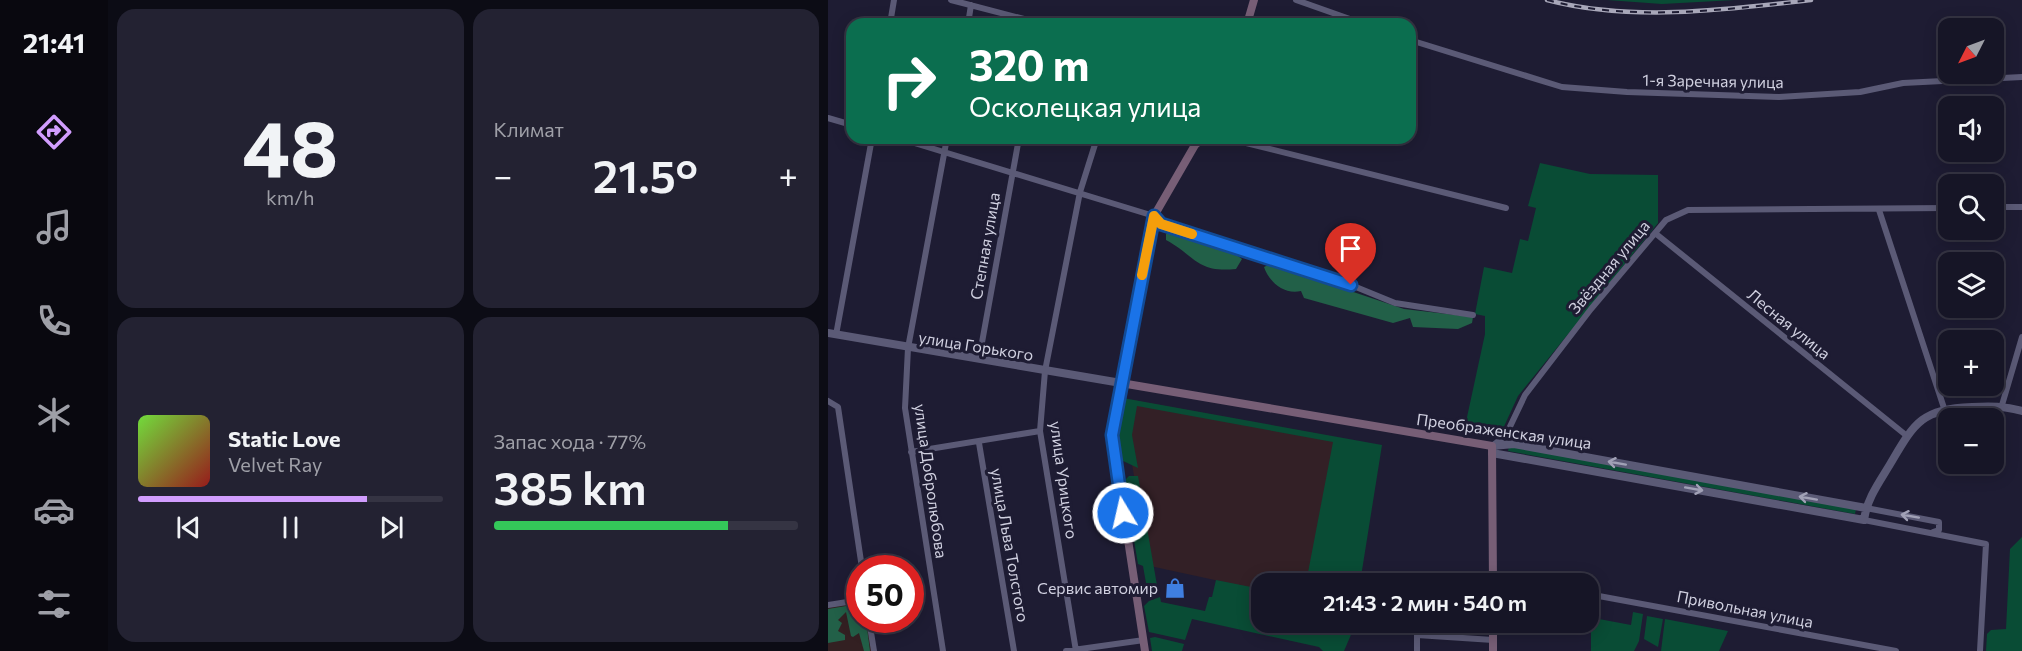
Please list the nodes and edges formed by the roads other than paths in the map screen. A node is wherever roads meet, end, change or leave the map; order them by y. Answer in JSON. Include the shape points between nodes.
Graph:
{"nodes":[{"id":1,"x":894,"y":0,"type":"edge"},
{"id":2,"x":951,"y":0,"type":"edge"},
{"id":3,"x":1254,"y":0,"type":"edge"},
{"id":4,"x":1296,"y":0,"type":"edge"},
{"id":5,"x":972,"y":5,"type":"junction"},
{"id":6,"x":891,"y":18,"type":"edge"},
{"id":7,"x":969,"y":18,"type":"edge"},
{"id":8,"x":1019,"y":18,"type":"edge"},
{"id":9,"x":1249,"y":18,"type":"edge"},
{"id":10,"x":1347,"y":18,"type":"edge"},
{"id":11,"x":1416,"y":42,"type":"edge"},
{"id":12,"x":2022,"y":77,"type":"edge"},
{"id":13,"x":828,"y":118,"type":"edge"},
{"id":14,"x":846,"y":123,"type":"edge"},
{"id":15,"x":871,"y":144,"type":"edge"},
{"id":16,"x":916,"y":144,"type":"edge"},
{"id":17,"x":946,"y":144,"type":"edge"},
{"id":18,"x":1017,"y":144,"type":"edge"},
{"id":19,"x":1095,"y":144,"type":"edge"},
{"id":20,"x":1196,"y":144,"type":"edge"},
{"id":21,"x":1250,"y":144,"type":"edge"},
{"id":22,"x":944,"y":153,"type":"junction"},
{"id":23,"x":1012,"y":171,"type":"junction"},
{"id":24,"x":1080,"y":192,"type":"junction"},
{"id":25,"x":2004,"y":207,"type":"edge"},
{"id":26,"x":2022,"y":207,"type":"edge"},
{"id":27,"x":1506,"y":208,"type":"dead end"},
{"id":28,"x":1938,"y":208,"type":"edge"},
{"id":29,"x":1879,"y":210,"type":"junction"},
{"id":30,"x":1154,"y":216,"type":"junction"},
{"id":31,"x":1655,"y":233,"type":"junction"},
{"id":32,"x":1473,"y":315,"type":"dead end"},
{"id":33,"x":832,"y":334,"type":"edge"},
{"id":34,"x":2022,"y":337,"type":"edge"},
{"id":35,"x":909,"y":348,"type":"junction"},
{"id":36,"x":979,"y":359,"type":"junction"},
{"id":37,"x":1045,"y":371,"type":"junction"},
{"id":38,"x":1121,"y":383,"type":"junction"},
{"id":39,"x":828,"y":401,"type":"edge"},
{"id":40,"x":2002,"y":405,"type":"junction"},
{"id":41,"x":1944,"y":408,"type":"joint"},
{"id":42,"x":1938,"y":411,"type":"edge"},
{"id":43,"x":2022,"y":411,"type":"edge"},
{"id":44,"x":1040,"y":431,"type":"junction"},
{"id":45,"x":1907,"y":436,"type":"junction"},
{"id":46,"x":979,"y":443,"type":"junction"},
{"id":47,"x":1492,"y":450,"type":"junction"},
{"id":48,"x":911,"y":452,"type":"junction"},
{"id":49,"x":1866,"y":508,"type":"junction"},
{"id":50,"x":1864,"y":520,"type":"junction"},
{"id":51,"x":1932,"y":533,"type":"junction"},
{"id":52,"x":860,"y":555,"type":"edge"},
{"id":53,"x":1493,"y":573,"type":"edge"},
{"id":54,"x":1599,"y":596,"type":"edge"},
{"id":55,"x":846,"y":602,"type":"edge"},
{"id":56,"x":828,"y":605,"type":"edge"},
{"id":57,"x":872,"y":633,"type":"edge"},
{"id":58,"x":1493,"y":633,"type":"edge"},
{"id":59,"x":1144,"y":640,"type":"junction"},
{"id":60,"x":1493,"y":640,"type":"junction"},
{"id":61,"x":1076,"y":650,"type":"edge"},
{"id":62,"x":874,"y":651,"type":"edge"},
{"id":63,"x":943,"y":651,"type":"edge"},
{"id":64,"x":1014,"y":651,"type":"edge"},
{"id":65,"x":1066,"y":651,"type":"edge"},
{"id":66,"x":1146,"y":651,"type":"edge"},
{"id":67,"x":1417,"y":651,"type":"edge"},
{"id":68,"x":1493,"y":651,"type":"edge"},
{"id":69,"x":1896,"y":651,"type":"edge"},
{"id":70,"x":1980,"y":651,"type":"edge"}],
"edges":[{"from":1,"to":6,"type":"street"},
{"from":2,"to":5,"type":"street"},
{"from":3,"to":9,"type":"main road"},
{"from":4,"to":10,"type":"street"},
{"from":5,"to":7,"type":"street"},
{"from":5,"to":8,"type":"street"},
{"from":11,"to":12,"type":"street","name":"1-я Заречная улица","via":[[1562,87],[1627,92],[1779,97],[1860,92],[1903,83]]},
{"from":13,"to":14,"type":"street"},
{"from":15,"to":33,"type":"street"},
{"from":16,"to":22,"type":"street"},
{"from":17,"to":22,"type":"street","name":"улица Добролюбова"},
{"from":18,"to":23,"type":"street","name":"Степная улица"},
{"from":19,"to":24,"type":"street","name":"улица Урицкого"},
{"from":20,"to":30,"type":"main road"},
{"from":21,"to":27,"type":"street"},
{"from":22,"to":23,"type":"street"},
{"from":22,"to":35,"type":"street","name":"улица Добролюбова"},
{"from":23,"to":24,"type":"street"},
{"from":23,"to":36,"type":"street","name":"Степная улица"},
{"from":24,"to":30,"type":"street"},
{"from":24,"to":37,"type":"street","name":"улица Урицкого"},
{"from":25,"to":26,"type":"street"},
{"from":28,"to":29,"type":"street","name":"Звёздная улица"},
{"from":29,"to":31,"type":"street","name":"Звёздная улица","via":[[1688,210],[1666,220]]},
{"from":29,"to":41,"type":"street"},
{"from":30,"to":32,"type":"street","via":[[1161,224],[1395,303]]},
{"from":30,"to":38,"type":"main road"},
{"from":31,"to":45,"type":"street","name":"Лесная улица"},
{"from":31,"to":47,"type":"street","name":"Звёздная улица","via":[[1533,385],[1506,435]]},
{"from":33,"to":35,"type":"street","name":"улица Горького"},
{"from":34,"to":40,"type":"street"},
{"from":35,"to":36,"type":"street","name":"улица Горького"},
{"from":35,"to":48,"type":"street","name":"улица Добролюбова","via":[[905,408]]},
{"from":36,"to":37,"type":"street","name":"улица Горького"},
{"from":37,"to":38,"type":"street","name":"улица Горького"},
{"from":37,"to":44,"type":"street","name":"улица Урицкого"},
{"from":38,"to":47,"type":"main road","name":"Преображенская улица"},
{"from":38,"to":59,"type":"main road","via":[[1112,435]]},
{"from":39,"to":52,"type":"street","via":[[838,407]]},
{"from":40,"to":41,"type":"street"},
{"from":40,"to":43,"type":"street"},
{"from":42,"to":45,"type":"street","via":[[1923,419]]},
{"from":44,"to":46,"type":"street"},
{"from":44,"to":61,"type":"street","name":"улица Урицкого"},
{"from":45,"to":49,"type":"street"},
{"from":46,"to":48,"type":"street"},
{"from":46,"to":64,"type":"street","name":"улица Льва Толстого"},
{"from":49,"to":47,"type":"street","name":"Преображенская улица","one_way":true,"via":[[1514,444]]},
{"from":47,"to":50,"type":"street","name":"Преображенская улица","one_way":true},
{"from":47,"to":53,"type":"main road"},
{"from":48,"to":63,"type":"street","name":"улица Добролюбова"},
{"from":49,"to":50,"type":"street"},
{"from":51,"to":49,"type":"street","name":"Преображенская улица","one_way":true,"via":[[1939,530],[1939,522]]},
{"from":50,"to":51,"type":"street","name":"Преображенская улица"},
{"from":51,"to":70,"type":"street","name":"Преображенская улица","via":[[1986,544]]},
{"from":54,"to":69,"type":"street","name":"Привольная улица"},
{"from":55,"to":56,"type":"street"},
{"from":57,"to":62,"type":"street"},
{"from":58,"to":60,"type":"main road"},
{"from":59,"to":61,"type":"street"},
{"from":59,"to":66,"type":"main road"},
{"from":60,"to":67,"type":"street","via":[[1417,635]]},
{"from":60,"to":68,"type":"main road"},
{"from":61,"to":65,"type":"street"}]}
